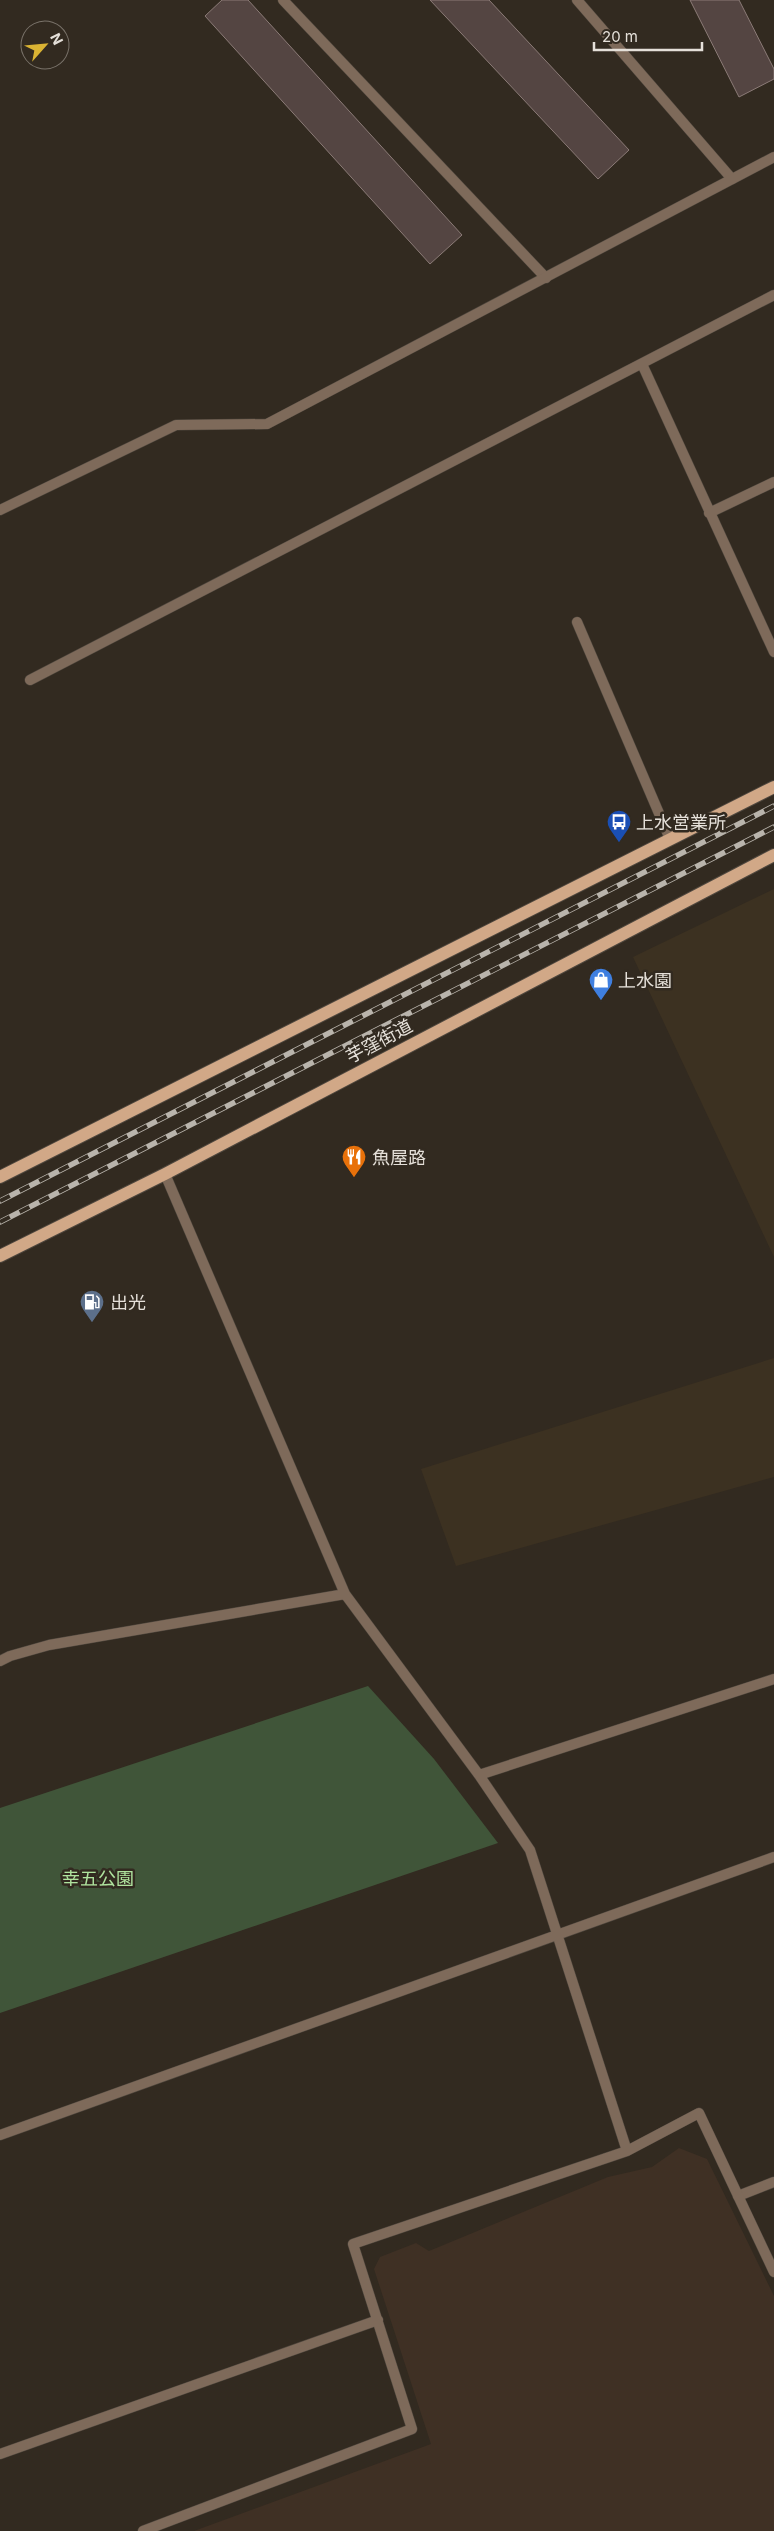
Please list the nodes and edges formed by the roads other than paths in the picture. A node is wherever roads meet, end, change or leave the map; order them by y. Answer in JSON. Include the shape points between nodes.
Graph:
{"nodes":[{"id":1,"x":283,"y":0,"type":"edge"},
{"id":2,"x":577,"y":0,"type":"edge"},
{"id":3,"x":774,"y":157,"type":"edge"},
{"id":4,"x":732,"y":179,"type":"junction"},
{"id":5,"x":546,"y":278,"type":"junction"},
{"id":6,"x":774,"y":294,"type":"edge"},
{"id":7,"x":642,"y":364,"type":"junction"},
{"id":8,"x":774,"y":482,"type":"edge"},
{"id":9,"x":0,"y":510,"type":"edge"},
{"id":10,"x":709,"y":513,"type":"junction"},
{"id":11,"x":577,"y":622,"type":"dead end"},
{"id":12,"x":774,"y":652,"type":"edge"},
{"id":13,"x":30,"y":680,"type":"dead end"},
{"id":14,"x":774,"y":778,"type":"edge"},
{"id":15,"x":774,"y":787,"type":"edge"},
{"id":16,"x":722,"y":813,"type":"junction"},
{"id":17,"x":670,"y":839,"type":"junction"},
{"id":18,"x":774,"y":856,"type":"edge"},
{"id":19,"x":165,"y":1174,"type":"junction"},
{"id":20,"x":0,"y":1177,"type":"edge"},
{"id":21,"x":0,"y":1256,"type":"edge"},
{"id":22,"x":345,"y":1594,"type":"junction"},
{"id":23,"x":0,"y":1661,"type":"edge"},
{"id":24,"x":774,"y":1679,"type":"edge"},
{"id":25,"x":479,"y":1775,"type":"junction"},
{"id":26,"x":774,"y":1856,"type":"edge"},
{"id":27,"x":559,"y":1935,"type":"junction"},
{"id":28,"x":0,"y":2135,"type":"edge"},
{"id":29,"x":627,"y":2151,"type":"junction"},
{"id":30,"x":774,"y":2182,"type":"edge"},
{"id":31,"x":738,"y":2196,"type":"junction"},
{"id":32,"x":774,"y":2272,"type":"edge"},
{"id":33,"x":378,"y":2320,"type":"junction"},
{"id":34,"x":0,"y":2454,"type":"edge"},
{"id":35,"x":143,"y":2531,"type":"edge"}],
"edges":[{"from":1,"to":5,"type":"street"},
{"from":2,"to":4,"type":"street"},
{"from":3,"to":4,"type":"street"},
{"from":4,"to":5,"type":"street"},
{"from":5,"to":9,"type":"street","via":[[267,424],[176,426]]},
{"from":6,"to":7,"type":"street"},
{"from":7,"to":10,"type":"street"},
{"from":7,"to":13,"type":"street"},
{"from":8,"to":10,"type":"street"},
{"from":10,"to":12,"type":"street"},
{"from":11,"to":17,"type":"street"},
{"from":14,"to":16,"type":"main road"},
{"from":15,"to":16,"type":"main road"},
{"from":16,"to":17,"type":"main road"},
{"from":17,"to":20,"type":"main road"},
{"from":18,"to":19,"type":"main road","name":"芋窪街道"},
{"from":19,"to":21,"type":"main road","name":"芋窪街道"},
{"from":19,"to":22,"type":"street"},
{"from":22,"to":23,"type":"street","via":[[49,1645]]},
{"from":22,"to":25,"type":"street"},
{"from":24,"to":25,"type":"street"},
{"from":25,"to":27,"type":"street","via":[[530,1850]]},
{"from":26,"to":27,"type":"street"},
{"from":27,"to":28,"type":"street"},
{"from":27,"to":29,"type":"street"},
{"from":29,"to":31,"type":"street","via":[[698,2114]]},
{"from":29,"to":33,"type":"street","via":[[352,2244]]},
{"from":30,"to":31,"type":"street"},
{"from":31,"to":32,"type":"street"},
{"from":33,"to":34,"type":"street"},
{"from":33,"to":35,"type":"street","via":[[412,2429]]}]}
